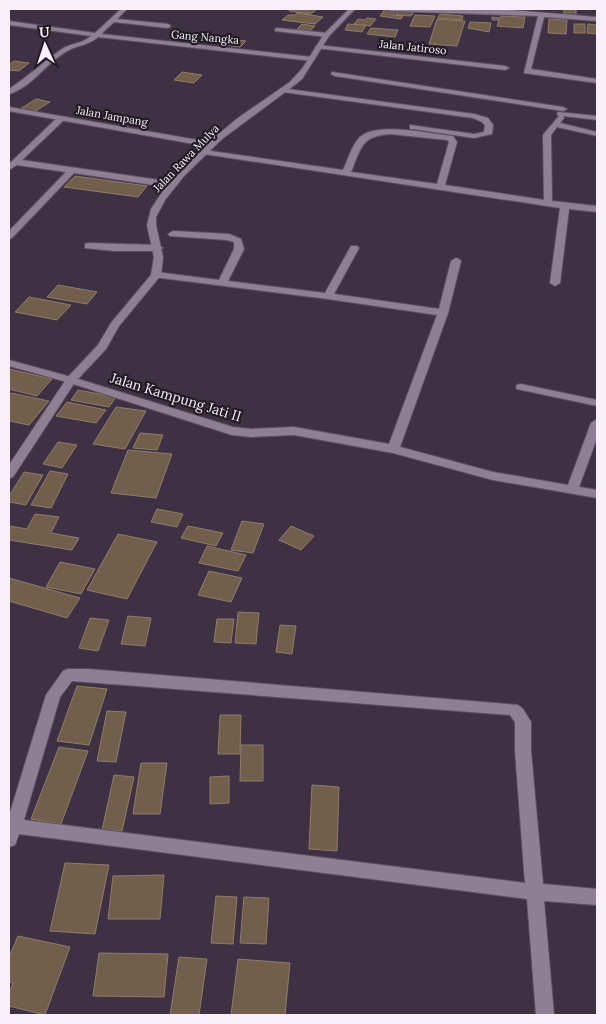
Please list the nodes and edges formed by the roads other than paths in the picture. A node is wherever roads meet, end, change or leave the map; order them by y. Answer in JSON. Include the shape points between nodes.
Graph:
{"nodes":[{"id":1,"x":124,"y":9,"type":"edge"},
{"id":2,"x":352,"y":9,"type":"edge"},
{"id":3,"x":390,"y":9,"type":"edge"},
{"id":4,"x":541,"y":15,"type":"junction"},
{"id":5,"x":597,"y":19,"type":"edge"},
{"id":6,"x":112,"y":20,"type":"junction"},
{"id":7,"x":9,"y":22,"type":"edge"},
{"id":8,"x":168,"y":26,"type":"dead end"},
{"id":9,"x":277,"y":30,"type":"dead end"},
{"id":10,"x":95,"y":35,"type":"junction"},
{"id":11,"x":327,"y":35,"type":"junction"},
{"id":12,"x":318,"y":46,"type":"junction"},
{"id":13,"x":312,"y":59,"type":"junction"},
{"id":14,"x":505,"y":68,"type":"dead end"},
{"id":15,"x":335,"y":74,"type":"dead end"},
{"id":16,"x":597,"y":81,"type":"edge"},
{"id":17,"x":283,"y":90,"type":"junction"},
{"id":18,"x":9,"y":92,"type":"edge"},
{"id":19,"x":564,"y":108,"type":"junction"},
{"id":20,"x":9,"y":109,"type":"edge"},
{"id":21,"x":597,"y":118,"type":"edge"},
{"id":22,"x":61,"y":119,"type":"junction"},
{"id":23,"x":555,"y":124,"type":"junction"},
{"id":24,"x":413,"y":127,"type":"dead end"},
{"id":25,"x":597,"y":134,"type":"edge"},
{"id":26,"x":211,"y":145,"type":"junction"},
{"id":27,"x":204,"y":152,"type":"junction"},
{"id":28,"x":16,"y":162,"type":"junction"},
{"id":29,"x":9,"y":168,"type":"edge"},
{"id":30,"x":71,"y":171,"type":"junction"},
{"id":31,"x":346,"y":174,"type":"junction"},
{"id":32,"x":173,"y":185,"type":"junction"},
{"id":33,"x":440,"y":187,"type":"junction"},
{"id":34,"x":548,"y":203,"type":"junction"},
{"id":35,"x":565,"y":206,"type":"junction"},
{"id":36,"x":597,"y":209,"type":"edge"},
{"id":37,"x":173,"y":234,"type":"dead end"},
{"id":38,"x":9,"y":236,"type":"edge"},
{"id":39,"x":88,"y":246,"type":"dead end"},
{"id":40,"x":158,"y":248,"type":"junction"},
{"id":41,"x":354,"y":248,"type":"dead end"},
{"id":42,"x":456,"y":262,"type":"dead end"},
{"id":43,"x":156,"y":275,"type":"junction"},
{"id":44,"x":223,"y":282,"type":"junction"},
{"id":45,"x":555,"y":283,"type":"dead end"},
{"id":46,"x":328,"y":296,"type":"junction"},
{"id":47,"x":443,"y":313,"type":"junction"},
{"id":48,"x":9,"y":363,"type":"edge"},
{"id":49,"x":71,"y":380,"type":"junction"},
{"id":50,"x":521,"y":387,"type":"dead end"},
{"id":51,"x":597,"y":403,"type":"edge"},
{"id":52,"x":597,"y":423,"type":"edge"},
{"id":53,"x":393,"y":449,"type":"junction"},
{"id":54,"x":10,"y":469,"type":"edge"},
{"id":55,"x":572,"y":490,"type":"junction"},
{"id":56,"x":597,"y":494,"type":"edge"},
{"id":57,"x":11,"y":833,"type":"edge"},
{"id":58,"x":535,"y":892,"type":"junction"},
{"id":59,"x":597,"y":897,"type":"edge"},
{"id":60,"x":545,"y":1015,"type":"edge"}],
"edges":[{"from":1,"to":6,"type":"street"},
{"from":2,"to":11,"type":"street","name":"Jalan Rawa Mulya"},
{"from":3,"to":4,"type":"street"},
{"from":4,"to":5,"type":"street"},
{"from":4,"to":16,"type":"street","via":[[527,71]]},
{"from":6,"to":8,"type":"street"},
{"from":6,"to":10,"type":"street"},
{"from":7,"to":10,"type":"street","name":"Gang Nangka"},
{"from":9,"to":11,"type":"street"},
{"from":10,"to":13,"type":"street","name":"Gang Nangka"},
{"from":10,"to":18,"type":"street","via":[[87,43],[66,49]]},
{"from":11,"to":12,"type":"street","name":"Jalan Rawa Mulya"},
{"from":12,"to":13,"type":"street","name":"Jalan Rawa Mulya"},
{"from":12,"to":14,"type":"street","name":"Jalan Jatiroso"},
{"from":13,"to":17,"type":"street","name":"Jalan Rawa Mulya","via":[[299,77]]},
{"from":15,"to":19,"type":"street"},
{"from":17,"to":24,"type":"street","via":[[448,112],[485,120],[489,125],[488,134],[474,136]]},
{"from":17,"to":26,"type":"street","name":"Jalan Rawa Mulya"},
{"from":19,"to":21,"type":"street"},
{"from":19,"to":23,"type":"street"},
{"from":20,"to":22,"type":"street","name":"Jalan Jampang"},
{"from":22,"to":26,"type":"street","name":"Jalan Jampang"},
{"from":22,"to":28,"type":"street"},
{"from":23,"to":25,"type":"street"},
{"from":23,"to":34,"type":"street","via":[[547,135]]},
{"from":26,"to":27,"type":"street","name":"Jalan Rawa Mulya"},
{"from":27,"to":31,"type":"street"},
{"from":27,"to":32,"type":"street","name":"Jalan Rawa Mulya"},
{"from":28,"to":29,"type":"street"},
{"from":28,"to":30,"type":"street"},
{"from":30,"to":32,"type":"street"},
{"from":30,"to":38,"type":"street"},
{"from":31,"to":33,"type":"street"},
{"from":31,"to":33,"type":"street","via":[[362,139],[370,134],[444,137],[453,142]]},
{"from":32,"to":40,"type":"street","name":"Jalan Rawa Mulya","via":[[157,204],[151,218]]},
{"from":33,"to":34,"type":"street"},
{"from":34,"to":35,"type":"street"},
{"from":35,"to":36,"type":"street"},
{"from":35,"to":45,"type":"street"},
{"from":37,"to":44,"type":"street","via":[[229,237],[238,241],[240,249]]},
{"from":39,"to":40,"type":"street"},
{"from":40,"to":43,"type":"street","name":"Jalan Rawa Mulya","via":[[160,261]]},
{"from":41,"to":46,"type":"street"},
{"from":42,"to":47,"type":"street"},
{"from":43,"to":44,"type":"street"},
{"from":43,"to":49,"type":"street","via":[[115,325],[102,347]]},
{"from":44,"to":46,"type":"street"},
{"from":46,"to":47,"type":"street"},
{"from":47,"to":53,"type":"street"},
{"from":48,"to":49,"type":"street","name":"Jalan Kampung Jati II"},
{"from":49,"to":53,"type":"street","name":"Jalan Kampung Jati II","via":[[232,431],[294,431]]},
{"from":49,"to":54,"type":"street"},
{"from":50,"to":51,"type":"street"},
{"from":52,"to":55,"type":"street"},
{"from":53,"to":55,"type":"street","name":"Jalan Kampung Jati II","via":[[493,476]]},
{"from":55,"to":56,"type":"street","name":"Jalan Kampung Jati II"},
{"from":57,"to":58,"type":"street"},
{"from":57,"to":58,"type":"street","via":[[53,695],[68,675],[507,708],[518,713],[523,722]]},
{"from":58,"to":59,"type":"street"},
{"from":58,"to":60,"type":"street"}]}
